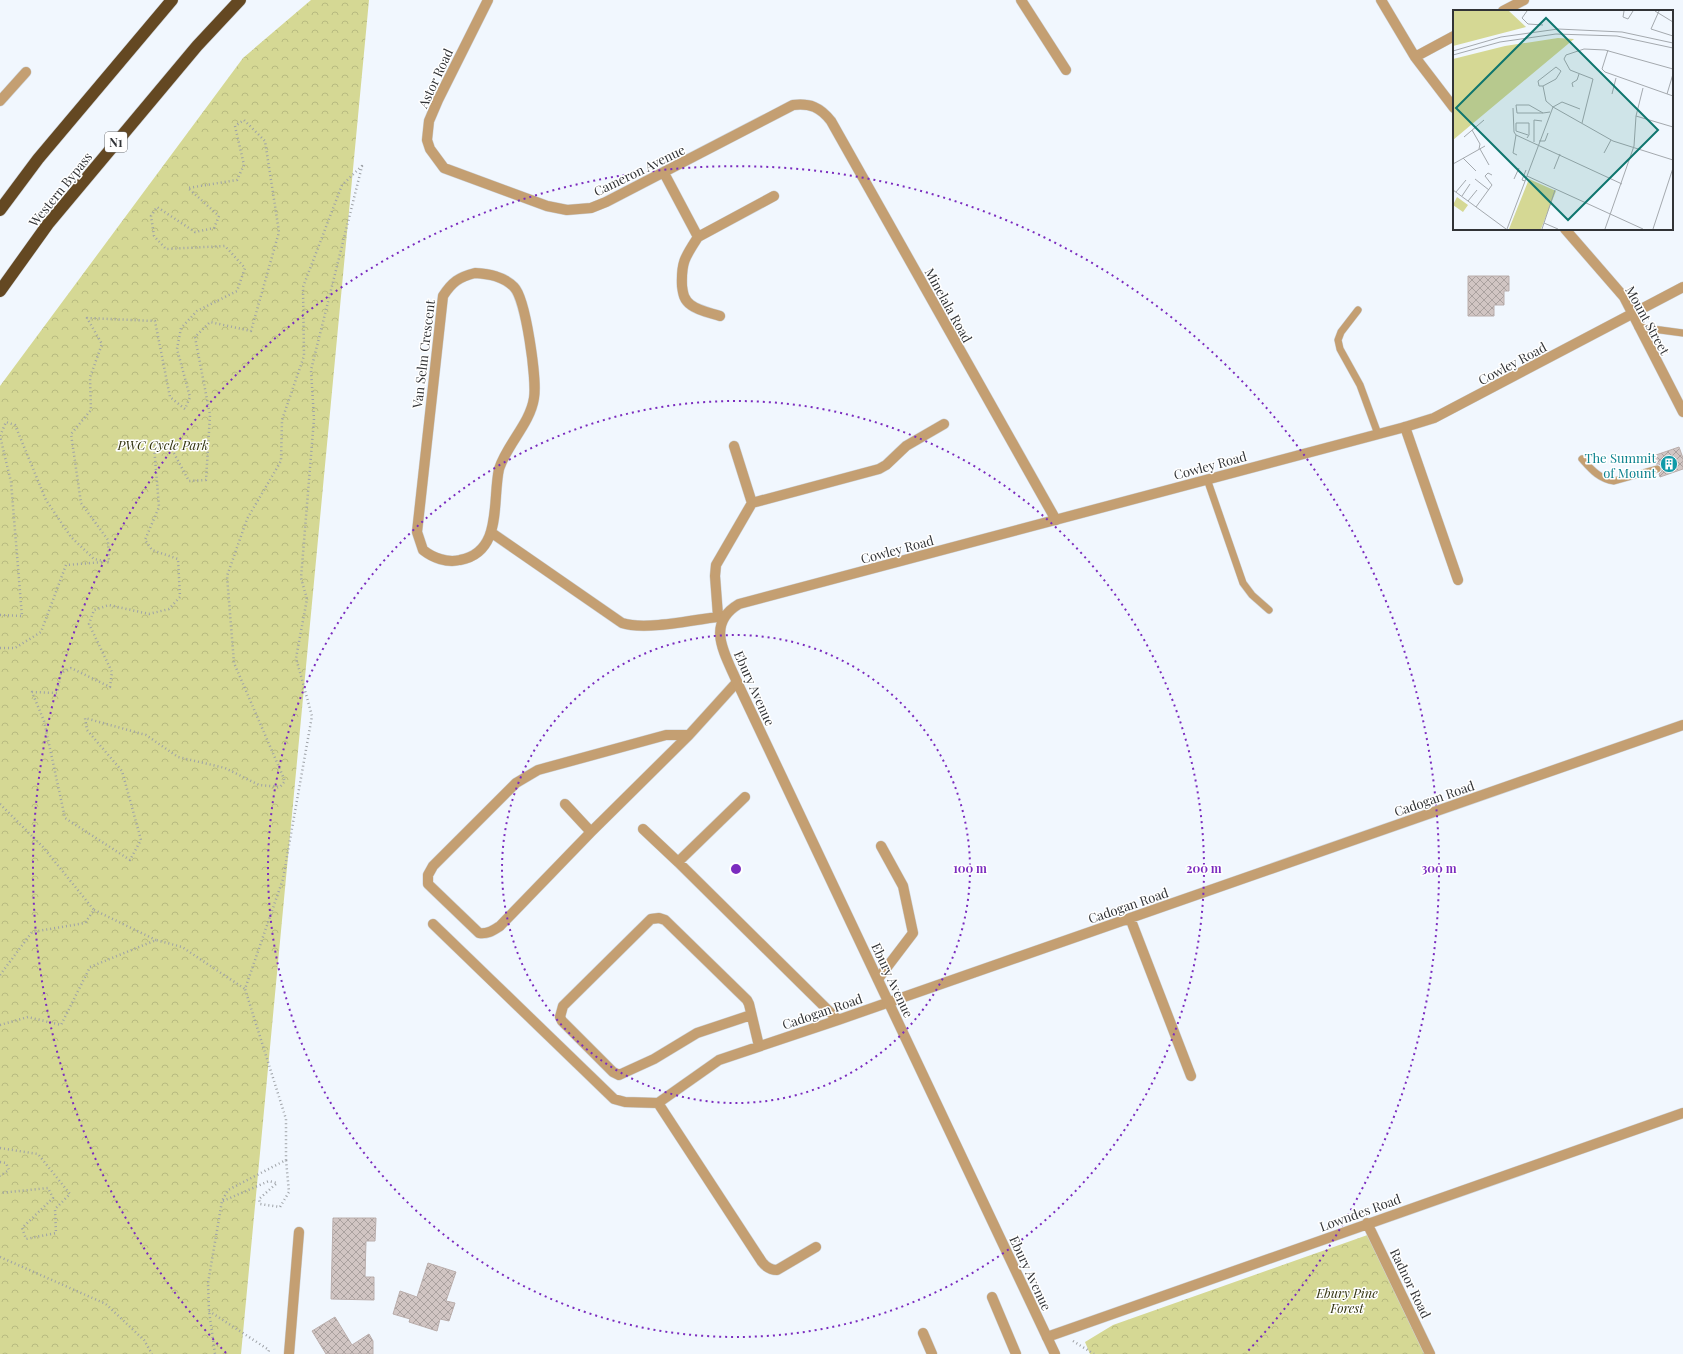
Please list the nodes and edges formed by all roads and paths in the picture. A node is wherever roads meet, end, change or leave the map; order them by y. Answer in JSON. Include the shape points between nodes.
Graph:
{"nodes":[{"id":1,"x":172,"y":0,"type":"edge"},
{"id":2,"x":240,"y":0,"type":"edge"},
{"id":3,"x":488,"y":0,"type":"edge"},
{"id":4,"x":1021,"y":0,"type":"edge"},
{"id":5,"x":1381,"y":0,"type":"edge"},
{"id":6,"x":1524,"y":0,"type":"edge"},
{"id":7,"x":1505,"y":10,"type":"edge"},
{"id":8,"x":1453,"y":37,"type":"edge"},
{"id":9,"x":1415,"y":57,"type":"junction"},
{"id":10,"x":1066,"y":70,"type":"dead end"},
{"id":11,"x":26,"y":72,"type":"dead end"},
{"id":12,"x":0,"y":101,"type":"edge"},
{"id":13,"x":815,"y":106,"type":"joint"},
{"id":14,"x":1453,"y":107,"type":"edge"},
{"id":15,"x":444,"y":168,"type":"joint"},
{"id":16,"x":664,"y":173,"type":"junction"},
{"id":17,"x":774,"y":196,"type":"dead end"},
{"id":18,"x":0,"y":210,"type":"edge"},
{"id":19,"x":1566,"y":230,"type":"edge"},
{"id":20,"x":698,"y":237,"type":"junction"},
{"id":21,"x":1683,"y":288,"type":"edge"},
{"id":22,"x":0,"y":291,"type":"edge"},
{"id":23,"x":1358,"y":310,"type":"dead end"},
{"id":24,"x":1632,"y":315,"type":"junction"},
{"id":25,"x":720,"y":316,"type":"dead end"},
{"id":26,"x":1638,"y":327,"type":"junction"},
{"id":27,"x":1683,"y":333,"type":"edge"},
{"id":28,"x":1683,"y":412,"type":"edge"},
{"id":29,"x":944,"y":424,"type":"dead end"},
{"id":30,"x":1405,"y":427,"type":"junction"},
{"id":31,"x":1378,"y":434,"type":"junction"},
{"id":32,"x":734,"y":446,"type":"dead end"},
{"id":33,"x":1582,"y":459,"type":"dead end"},
{"id":34,"x":1657,"y":469,"type":"dead end"},
{"id":35,"x":1207,"y":479,"type":"junction"},
{"id":36,"x":752,"y":503,"type":"junction"},
{"id":37,"x":1056,"y":520,"type":"junction"},
{"id":38,"x":492,"y":533,"type":"junction"},
{"id":39,"x":109,"y":562,"type":"junction"},
{"id":40,"x":1458,"y":580,"type":"dead end"},
{"id":41,"x":1269,"y":610,"type":"dead end"},
{"id":42,"x":0,"y":615,"type":"edge"},
{"id":43,"x":721,"y":616,"type":"junction"},
{"id":44,"x":0,"y":648,"type":"edge"},
{"id":45,"x":737,"y":682,"type":"junction"},
{"id":46,"x":1683,"y":725,"type":"edge"},
{"id":47,"x":689,"y":735,"type":"junction"},
{"id":48,"x":745,"y":797,"type":"dead end"},
{"id":49,"x":0,"y":804,"type":"edge"},
{"id":50,"x":565,"y":804,"type":"dead end"},
{"id":51,"x":643,"y":829,"type":"dead end"},
{"id":52,"x":591,"y":832,"type":"junction"},
{"id":53,"x":881,"y":846,"type":"dead end"},
{"id":54,"x":678,"y":862,"type":"junction"},
{"id":55,"x":94,"y":910,"type":"junction"},
{"id":56,"x":1130,"y":918,"type":"junction"},
{"id":57,"x":433,"y":924,"type":"dead end"},
{"id":58,"x":156,"y":940,"type":"junction"},
{"id":59,"x":0,"y":975,"type":"edge"},
{"id":60,"x":878,"y":979,"type":"junction"},
{"id":61,"x":246,"y":989,"type":"junction"},
{"id":62,"x":888,"y":1002,"type":"junction"},
{"id":63,"x":751,"y":1015,"type":"junction"},
{"id":64,"x":838,"y":1020,"type":"junction"},
{"id":65,"x":0,"y":1025,"type":"edge"},
{"id":66,"x":760,"y":1046,"type":"junction"},
{"id":67,"x":1191,"y":1076,"type":"dead end"},
{"id":68,"x":658,"y":1103,"type":"junction"},
{"id":69,"x":1683,"y":1113,"type":"edge"},
{"id":70,"x":0,"y":1148,"type":"edge"},
{"id":71,"x":286,"y":1160,"type":"junction"},
{"id":72,"x":0,"y":1162,"type":"edge"},
{"id":73,"x":0,"y":1176,"type":"edge"},
{"id":74,"x":0,"y":1193,"type":"edge"},
{"id":75,"x":222,"y":1202,"type":"junction"},
{"id":76,"x":1368,"y":1223,"type":"junction"},
{"id":77,"x":299,"y":1232,"type":"dead end"},
{"id":78,"x":816,"y":1248,"type":"dead end"},
{"id":79,"x":0,"y":1257,"type":"edge"},
{"id":80,"x":992,"y":1297,"type":"dead end"},
{"id":81,"x":209,"y":1311,"type":"junction"},
{"id":82,"x":923,"y":1333,"type":"dead end"},
{"id":83,"x":1061,"y":1333,"type":"junction"},
{"id":84,"x":1047,"y":1337,"type":"junction"},
{"id":85,"x":152,"y":1354,"type":"edge"},
{"id":86,"x":215,"y":1354,"type":"edge"},
{"id":87,"x":268,"y":1354,"type":"edge"},
{"id":88,"x":289,"y":1354,"type":"edge"},
{"id":89,"x":932,"y":1354,"type":"edge"},
{"id":90,"x":1016,"y":1354,"type":"edge"},
{"id":91,"x":1055,"y":1354,"type":"edge"},
{"id":92,"x":1094,"y":1354,"type":"edge"},
{"id":93,"x":1430,"y":1354,"type":"edge"}],
"edges":[{"from":1,"to":18,"type":"highway","via":[[38,159]]},
{"from":2,"to":22,"type":"highway","name":"Western Bypass","number":"N1","via":[[197,46],[48,224]]},
{"from":3,"to":15,"type":"street","name":"Astor Road","via":[[429,121],[426,140]]},
{"from":4,"to":10,"type":"street"},
{"from":5,"to":9,"type":"street"},
{"from":6,"to":7,"type":"street"},
{"from":8,"to":9,"type":"street"},
{"from":9,"to":14,"type":"street"},
{"from":11,"to":12,"type":"street"},
{"from":13,"to":16,"type":"street","name":"Cameron Avenue","via":[[793,105]]},
{"from":13,"to":37,"type":"street","name":"Minelala Road","via":[[831,120]]},
{"from":15,"to":16,"type":"street","name":"Cameron Avenue","via":[[547,206],[567,210],[591,208]]},
{"from":16,"to":20,"type":"street"},
{"from":17,"to":20,"type":"street"},
{"from":19,"to":24,"type":"street","name":"Mount Street","via":[[1624,297]]},
{"from":20,"to":25,"type":"street","via":[[686,254],[682,266],[683,296],[690,305]]},
{"from":21,"to":24,"type":"street","name":"Cowley Road"},
{"from":23,"to":31,"type":"lane","via":[[1338,340],[1340,349],[1360,385]]},
{"from":24,"to":26,"type":"street","name":"Mount Street"},
{"from":24,"to":30,"type":"street","name":"Cowley Road","via":[[1434,418]]},
{"from":26,"to":27,"type":"lane"},
{"from":26,"to":28,"type":"street","name":"Mount Street"},
{"from":29,"to":36,"type":"street","via":[[906,446],[879,469]]},
{"from":30,"to":31,"type":"street","name":"Cowley Road"},
{"from":30,"to":40,"type":"street"},
{"from":31,"to":35,"type":"street","name":"Cowley Road"},
{"from":32,"to":36,"type":"street"},
{"from":33,"to":34,"type":"lane","via":[[1594,473],[1614,481]]},
{"from":35,"to":37,"type":"street","name":"Cowley Road"},
{"from":35,"to":41,"type":"lane","via":[[1242,583]]},
{"from":36,"to":43,"type":"street","name":"Ebury Avenue","via":[[716,565],[715,576]]},
{"from":37,"to":43,"type":"street","name":"Cowley Road","via":[[739,604]]},
{"from":38,"to":38,"type":"street","name":"Van Selm Crescent","via":[[477,554],[455,561],[437,559],[423,550],[417,532],[443,296],[454,281],[475,273],[490,274],[515,288],[521,300],[530,344],[534,385],[534,398],[528,413],[499,469]]},
{"from":38,"to":43,"type":"street","via":[[622,624],[643,626]]},
{"from":39,"to":42,"type":"path","via":[[94,559],[71,537],[46,500],[15,425],[6,422],[0,436],[11,482],[22,616]]},
{"from":39,"to":44,"type":"path","via":[[66,566],[41,632],[15,648]]},
{"from":39,"to":61,"type":"path","via":[[108,540],[81,503],[71,434],[91,410],[90,376],[102,344],[88,318],[155,321],[170,397],[185,409],[190,397],[177,349],[181,328],[197,311],[237,291],[245,268],[225,246],[166,249],[154,236],[151,216],[157,207],[195,232],[214,228],[219,216],[188,188],[237,180],[244,165],[235,126],[244,120],[265,141],[279,232],[251,331],[210,322],[195,337],[210,415],[206,480],[189,482],[170,446],[154,446],[159,507],[145,540],[152,550],[178,559],[180,597],[169,609],[149,614],[109,605],[94,610],[89,624],[112,672],[110,687],[71,668],[61,673],[57,694],[32,692],[44,721],[65,818],[130,860],[141,840],[122,771],[87,730],[86,718],[146,736],[178,757],[225,768],[259,785],[280,787],[285,781],[234,663],[227,576],[246,519],[281,460],[282,420],[304,356],[303,287],[342,185],[362,166],[311,370],[314,419],[301,578],[306,599],[296,658],[312,716],[283,880]]},
{"from":43,"to":45,"type":"street","name":"Ebury Avenue","via":[[719,630],[722,648]]},
{"from":45,"to":47,"type":"street"},
{"from":45,"to":60,"type":"street","name":"Ebury Avenue"},
{"from":46,"to":56,"type":"street","name":"Cadogan Road"},
{"from":47,"to":52,"type":"street"},
{"from":47,"to":52,"type":"street","via":[[666,735],[538,770],[524,777],[433,866],[428,875],[428,884],[479,933],[489,933],[500,926]]},
{"from":48,"to":54,"type":"street"},
{"from":49,"to":55,"type":"path","via":[[43,847]]},
{"from":50,"to":52,"type":"street"},
{"from":51,"to":54,"type":"street"},
{"from":53,"to":60,"type":"street","via":[[903,886],[913,933]]},
{"from":54,"to":64,"type":"street"},
{"from":55,"to":58,"type":"path"},
{"from":55,"to":59,"type":"path","via":[[84,923],[32,932]]},
{"from":56,"to":62,"type":"street","name":"Cadogan Road"},
{"from":56,"to":67,"type":"street"},
{"from":57,"to":68,"type":"street","via":[[614,1099]]},
{"from":58,"to":61,"type":"path","via":[[182,947]]},
{"from":58,"to":65,"type":"path","via":[[90,967],[61,1025],[28,1017]]},
{"from":60,"to":62,"type":"street","name":"Ebury Avenue"},
{"from":61,"to":71,"type":"path","via":[[286,1119]]},
{"from":62,"to":64,"type":"street","name":"Cadogan Road"},
{"from":62,"to":84,"type":"street","name":"Ebury Avenue"},
{"from":63,"to":63,"type":"street","via":[[747,1000],[665,920],[655,918],[651,919],[563,1006],[560,1017],[619,1075],[654,1059],[697,1033]]},
{"from":63,"to":66,"type":"street"},
{"from":64,"to":66,"type":"street","name":"Cadogan Road"},
{"from":66,"to":68,"type":"street","name":"Cadogan Road","via":[[719,1060]]},
{"from":68,"to":78,"type":"street","via":[[766,1266],[777,1270]]},
{"from":69,"to":76,"type":"street","name":"Lowndes Road"},
{"from":70,"to":74,"type":"path","via":[[38,1154],[70,1194],[55,1209],[56,1233],[26,1238],[22,1228],[52,1198],[48,1188]]},
{"from":71,"to":75,"type":"path","via":[[228,1190]]},
{"from":71,"to":75,"type":"path","via":[[289,1192],[280,1206],[260,1204],[259,1199],[277,1183],[269,1181]]},
{"from":72,"to":73,"type":"path","via":[[6,1163],[9,1170]]},
{"from":75,"to":81,"type":"path","via":[[208,1283]]},
{"from":76,"to":83,"type":"street","name":"Lowndes Road"},
{"from":76,"to":93,"type":"street","name":"Radnor Road"},
{"from":77,"to":88,"type":"street"},
{"from":79,"to":85,"type":"path","via":[[106,1304],[144,1340]]},
{"from":80,"to":90,"type":"street"},
{"from":81,"to":86,"type":"path"},
{"from":81,"to":87,"type":"path","via":[[269,1350]]},
{"from":82,"to":89,"type":"street"},
{"from":83,"to":84,"type":"street","name":"Lowndes Road"},
{"from":83,"to":92,"type":"path"},
{"from":84,"to":91,"type":"street","name":"Ebury Avenue"}]}
